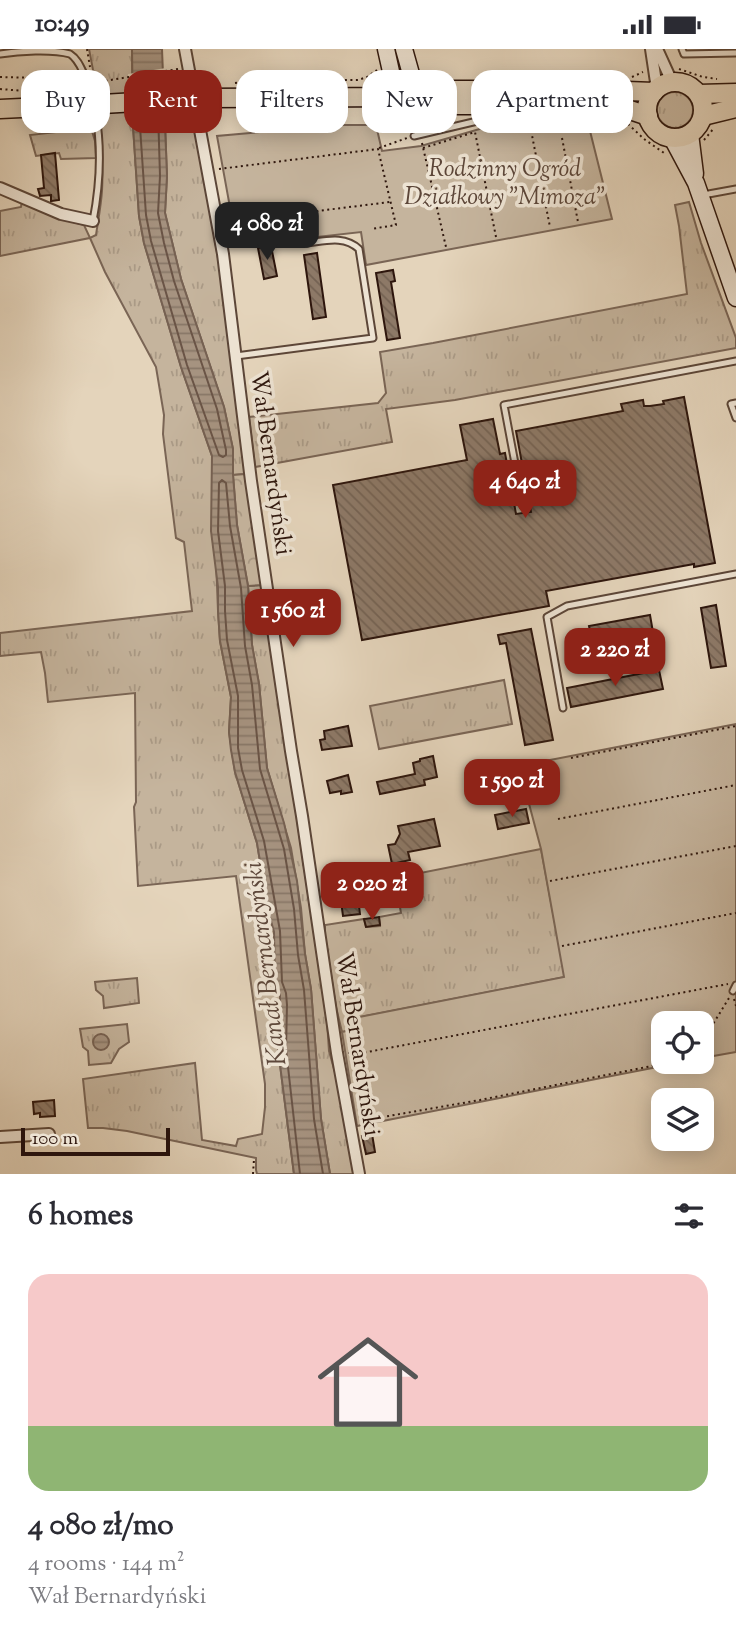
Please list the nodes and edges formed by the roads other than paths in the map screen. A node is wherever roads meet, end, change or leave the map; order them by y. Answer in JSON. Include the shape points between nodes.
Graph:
{"nodes":[{"id":1,"x":185,"y":49,"type":"edge"},
{"id":2,"x":386,"y":49,"type":"edge"},
{"id":3,"x":404,"y":49,"type":"edge"},
{"id":4,"x":651,"y":49,"type":"edge"},
{"id":5,"x":657,"y":49,"type":"edge"},
{"id":6,"x":682,"y":49,"type":"edge"},
{"id":7,"x":736,"y":53,"type":"edge"},
{"id":8,"x":0,"y":54,"type":"edge"},
{"id":9,"x":391,"y":70,"type":"edge"},
{"id":10,"x":410,"y":70,"type":"edge"},
{"id":11,"x":661,"y":88,"type":"junction"},
{"id":12,"x":457,"y":90,"type":"edge"},
{"id":13,"x":736,"y":93,"type":"edge"},
{"id":14,"x":699,"y":94,"type":"junction"},
{"id":15,"x":362,"y":97,"type":"edge"},
{"id":16,"x":736,"y":108,"type":"edge"},
{"id":17,"x":0,"y":109,"type":"edge"},
{"id":18,"x":633,"y":112,"type":"edge"},
{"id":19,"x":648,"y":116,"type":"junction"},
{"id":20,"x":709,"y":121,"type":"junction"},
{"id":21,"x":471,"y":122,"type":"edge"},
{"id":22,"x":417,"y":135,"type":"road end"},
{"id":23,"x":687,"y":147,"type":"junction"},
{"id":24,"x":0,"y":188,"type":"edge"},
{"id":25,"x":736,"y":188,"type":"edge"},
{"id":26,"x":698,"y":189,"type":"junction"},
{"id":27,"x":93,"y":221,"type":"joint"},
{"id":28,"x":307,"y":243,"type":"dead end"},
{"id":29,"x":736,"y":298,"type":"edge"},
{"id":30,"x":236,"y":356,"type":"junction"},
{"id":31,"x":736,"y":361,"type":"edge"},
{"id":32,"x":736,"y":403,"type":"edge"},
{"id":33,"x":736,"y":418,"type":"edge"},
{"id":34,"x":523,"y":506,"type":"dead end"},
{"id":35,"x":736,"y":574,"type":"edge"},
{"id":36,"x":563,"y":708,"type":"dead end"},
{"id":37,"x":49,"y":1133,"type":"dead end"},
{"id":38,"x":0,"y":1137,"type":"edge"},
{"id":39,"x":359,"y":1174,"type":"edge"}],
"edges":[{"from":1,"to":30,"type":"street","name":"Wał Bernardyński","via":[[218,223]]},
{"from":2,"to":9,"type":"street"},
{"from":3,"to":10,"type":"street"},
{"from":4,"to":11,"type":"street"},
{"from":5,"to":11,"type":"street"},
{"from":6,"to":7,"type":"lane","via":[[684,54]]},
{"from":8,"to":27,"type":"lane","via":[[63,51],[79,63],[92,97],[99,141]]},
{"from":11,"to":12,"type":"main road"},
{"from":11,"to":14,"type":"main road","via":[[678,82]]},
{"from":11,"to":19,"type":"main road","via":[[648,103]]},
{"from":13,"to":14,"type":"main road"},
{"from":14,"to":20,"type":"main road"},
{"from":15,"to":17,"type":"main road","bridge":true,"via":[[205,98]]},
{"from":16,"to":20,"type":"main road"},
{"from":18,"to":19,"type":"main road"},
{"from":19,"to":23,"type":"main road","via":[[656,131],[684,137]]},
{"from":20,"to":23,"type":"main road","via":[[698,126]]},
{"from":21,"to":22,"type":"lane"},
{"from":23,"to":26,"type":"street"},
{"from":24,"to":27,"type":"street","via":[[61,214]]},
{"from":25,"to":26,"type":"lane"},
{"from":26,"to":29,"type":"street"},
{"from":28,"to":30,"type":"lane","via":[[343,240],[359,249],[373,338]]},
{"from":30,"to":39,"type":"street","name":"Wał Bernardyński","via":[[337,1053]]},
{"from":31,"to":34,"type":"lane","via":[[504,405]]},
{"from":32,"to":33,"type":"lane","via":[[731,404]]},
{"from":35,"to":36,"type":"lane","via":[[567,606],[547,617]]},
{"from":37,"to":38,"type":"street"}]}
